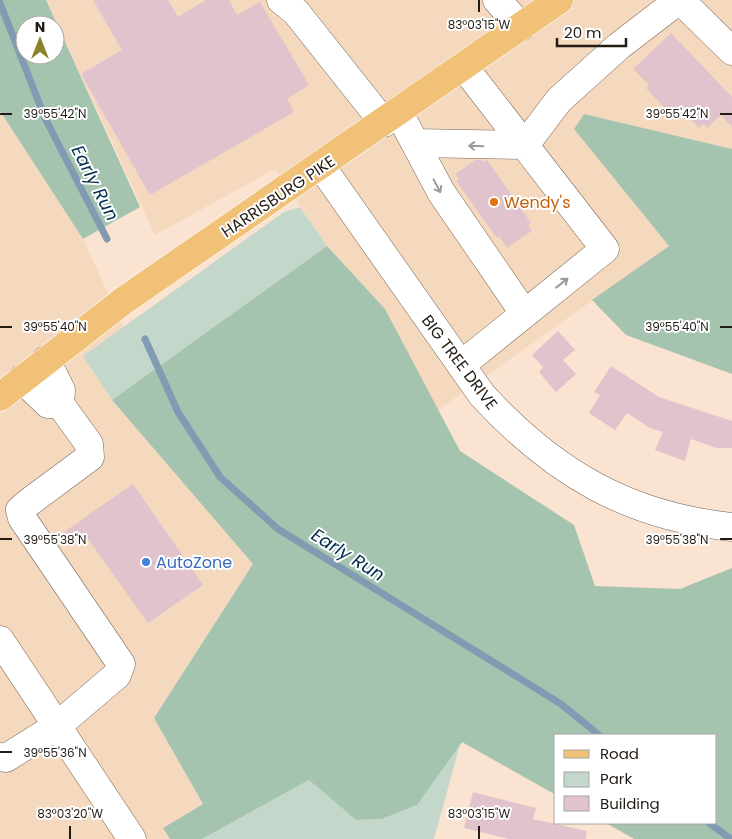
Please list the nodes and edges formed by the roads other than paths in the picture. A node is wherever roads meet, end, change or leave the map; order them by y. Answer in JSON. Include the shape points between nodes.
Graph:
{"nodes":[{"id":1,"x":281,"y":0,"type":"edge"},
{"id":2,"x":497,"y":0,"type":"edge"},
{"id":3,"x":559,"y":0,"type":"edge"},
{"id":4,"x":680,"y":0,"type":"edge"},
{"id":5,"x":521,"y":27,"type":"junction"},
{"id":6,"x":732,"y":51,"type":"edge"},
{"id":7,"x":464,"y":67,"type":"junction"},
{"id":8,"x":391,"y":118,"type":"junction"},
{"id":9,"x":415,"y":143,"type":"junction"},
{"id":10,"x":525,"y":145,"type":"junction"},
{"id":11,"x":321,"y":166,"type":"junction"},
{"id":12,"x":524,"y":313,"type":"junction"},
{"id":13,"x":46,"y":360,"type":"junction"},
{"id":14,"x":461,"y":365,"type":"junction"},
{"id":15,"x":22,"y":379,"type":"junction"},
{"id":16,"x":0,"y":397,"type":"edge"},
{"id":17,"x":60,"y":404,"type":"junction"},
{"id":18,"x":732,"y":528,"type":"edge"},
{"id":19,"x":0,"y":640,"type":"edge"},
{"id":20,"x":57,"y":726,"type":"junction"},
{"id":21,"x":0,"y":757,"type":"edge"},
{"id":22,"x":132,"y":839,"type":"edge"}],
"edges":[{"from":1,"to":8,"type":"street","via":[[296,12]]},
{"from":2,"to":5,"type":"street"},
{"from":3,"to":5,"type":"main road","name":"HARRISBURG PIKE"},
{"from":4,"to":6,"type":"street"},
{"from":4,"to":10,"type":"street","via":[[619,46],[559,100]]},
{"from":5,"to":7,"type":"main road","name":"HARRISBURG PIKE"},
{"from":7,"to":8,"type":"main road","name":"HARRISBURG PIKE"},
{"from":7,"to":10,"type":"street"},
{"from":8,"to":9,"type":"street"},
{"from":8,"to":11,"type":"main road","name":"HARRISBURG PIKE"},
{"from":10,"to":9,"type":"street","one_way":true},
{"from":9,"to":12,"type":"street","one_way":true,"via":[[440,192]]},
{"from":12,"to":10,"type":"street","one_way":true,"via":[[605,250]]},
{"from":11,"to":13,"type":"main road","name":"HARRISBURG PIKE","via":[[123,301]]},
{"from":11,"to":14,"type":"street","name":"BIG TREE DRIVE"},
{"from":12,"to":14,"type":"street"},
{"from":13,"to":15,"type":"main road","name":"HARRISBURG PIKE"},
{"from":13,"to":17,"type":"street","via":[[61,390]]},
{"from":14,"to":18,"type":"street","name":"BIG TREE DRIVE","via":[[482,395],[508,423],[576,477],[666,516]]},
{"from":15,"to":16,"type":"main road","name":"HARRISBURG PIKE"},
{"from":15,"to":17,"type":"street","via":[[48,404]]},
{"from":17,"to":20,"type":"street","via":[[89,444],[90,457],[20,510],[22,518],[121,664],[117,675]]},
{"from":19,"to":20,"type":"street"},
{"from":20,"to":21,"type":"street","via":[[6,758]]},
{"from":20,"to":22,"type":"street"}]}
